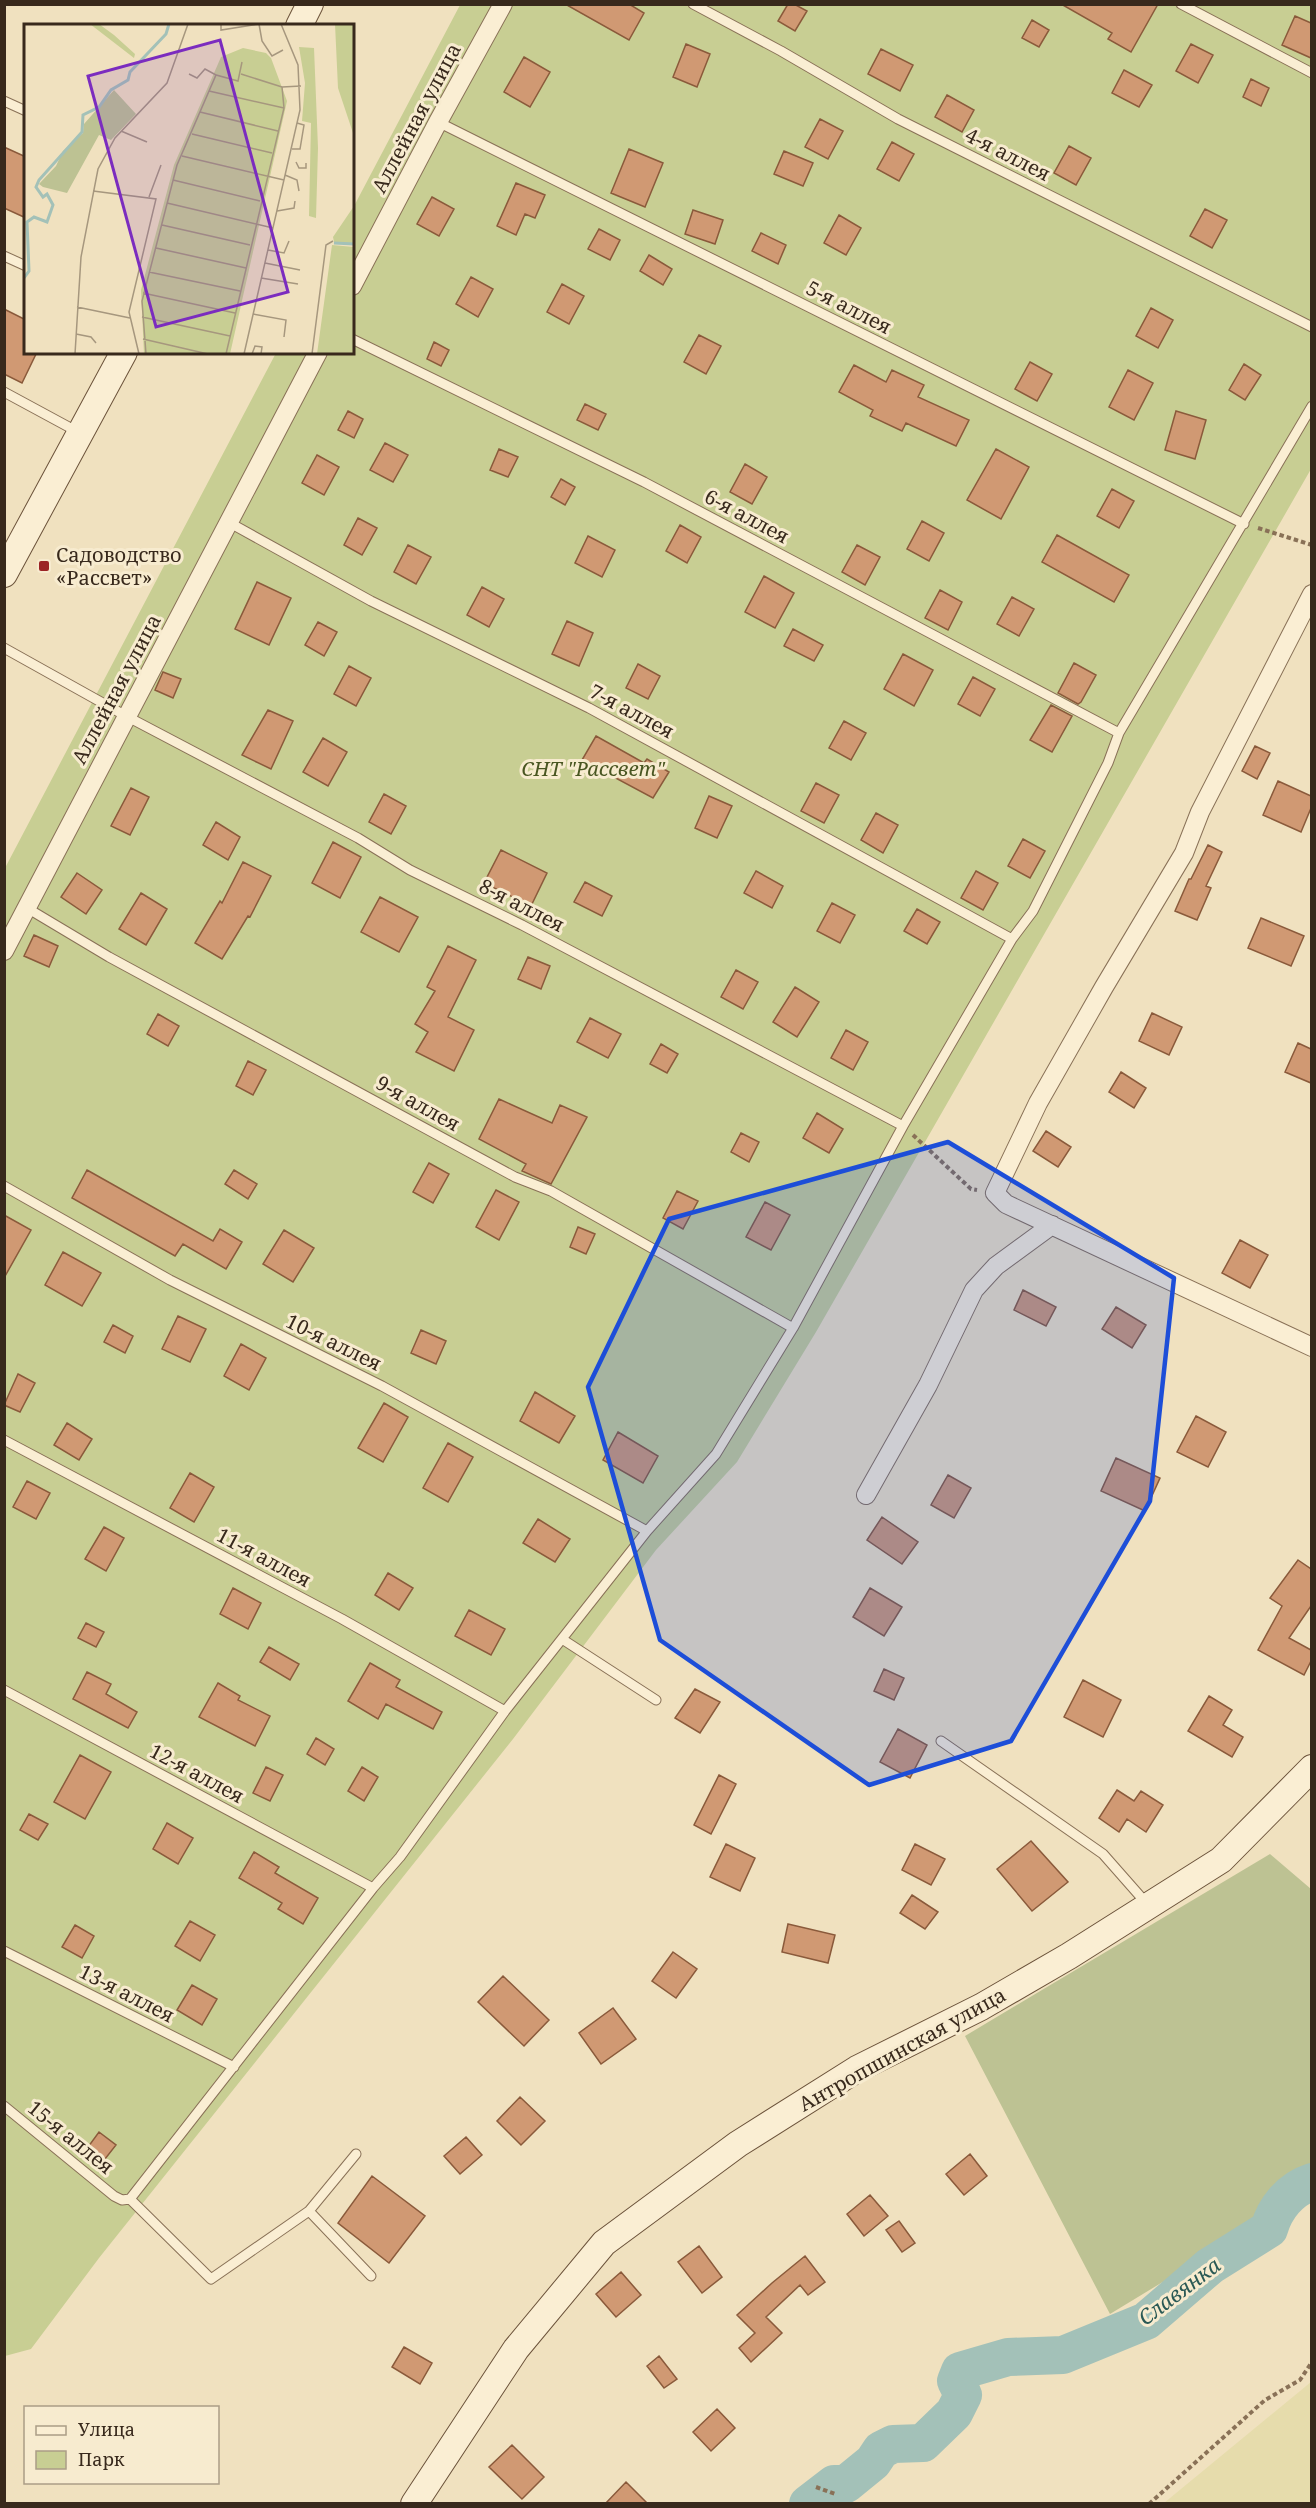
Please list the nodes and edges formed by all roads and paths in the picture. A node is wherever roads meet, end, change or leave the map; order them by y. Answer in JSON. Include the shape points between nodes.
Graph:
{"nodes":[{"id":1,"x":310,"y":4,"type":"edge"},
{"id":2,"x":503,"y":4,"type":"edge"},
{"id":3,"x":693,"y":4,"type":"edge"},
{"id":4,"x":1181,"y":4,"type":"edge"},
{"id":5,"x":300,"y":24,"type":"edge"},
{"id":6,"x":1311,"y":73,"type":"edge"},
{"id":7,"x":4,"y":101,"type":"edge"},
{"id":8,"x":24,"y":110,"type":"edge"},
{"id":9,"x":438,"y":122,"type":"junction"},
{"id":10,"x":4,"y":256,"type":"edge"},
{"id":11,"x":24,"y":265,"type":"edge"},
{"id":12,"x":354,"y":282,"type":"edge"},
{"id":13,"x":1311,"y":327,"type":"edge"},
{"id":14,"x":354,"y":340,"type":"edge"},
{"id":15,"x":123,"y":354,"type":"edge"},
{"id":16,"x":317,"y":354,"type":"edge"},
{"id":17,"x":4,"y":392,"type":"edge"},
{"id":18,"x":1311,"y":406,"type":"edge"},
{"id":19,"x":81,"y":433,"type":"junction"},
{"id":20,"x":230,"y":523,"type":"junction"},
{"id":21,"x":1244,"y":524,"type":"junction"},
{"id":22,"x":1311,"y":545,"type":"edge"},
{"id":23,"x":4,"y":574,"type":"edge"},
{"id":24,"x":1311,"y":594,"type":"edge"},
{"id":25,"x":4,"y":648,"type":"edge"},
{"id":26,"x":126,"y":716,"type":"junction"},
{"id":27,"x":1119,"y":733,"type":"junction"},
{"id":28,"x":27,"y":908,"type":"junction"},
{"id":29,"x":1012,"y":939,"type":"junction"},
{"id":30,"x":4,"y":951,"type":"edge"},
{"id":31,"x":903,"y":1126,"type":"junction"},
{"id":32,"x":4,"y":1186,"type":"edge"},
{"id":33,"x":995,"y":1194,"type":"junction"},
{"id":34,"x":1052,"y":1225,"type":"junction"},
{"id":35,"x":793,"y":1328,"type":"junction"},
{"id":36,"x":1311,"y":1347,"type":"edge"},
{"id":37,"x":4,"y":1440,"type":"edge"},
{"id":38,"x":866,"y":1495,"type":"dead end"},
{"id":39,"x":647,"y":1531,"type":"junction"},
{"id":40,"x":562,"y":1639,"type":"junction"},
{"id":41,"x":4,"y":1690,"type":"edge"},
{"id":42,"x":656,"y":1700,"type":"dead end"},
{"id":43,"x":505,"y":1711,"type":"junction"},
{"id":44,"x":941,"y":1741,"type":"dead end"},
{"id":45,"x":1311,"y":1768,"type":"edge"},
{"id":46,"x":373,"y":1888,"type":"junction"},
{"id":47,"x":1149,"y":1906,"type":"junction"},
{"id":48,"x":4,"y":1951,"type":"edge"},
{"id":49,"x":234,"y":2067,"type":"junction"},
{"id":50,"x":4,"y":2106,"type":"edge"},
{"id":51,"x":356,"y":2154,"type":"dead end"},
{"id":52,"x":130,"y":2199,"type":"junction"},
{"id":53,"x":309,"y":2211,"type":"junction"},
{"id":54,"x":371,"y":2276,"type":"dead end"},
{"id":55,"x":1311,"y":2362,"type":"edge"},
{"id":56,"x":816,"y":2487,"type":"dead end"},
{"id":57,"x":835,"y":2494,"type":"dead end"},
{"id":58,"x":414,"y":2504,"type":"edge"},
{"id":59,"x":1149,"y":2504,"type":"edge"}],
"edges":[{"from":1,"to":5,"type":"street"},
{"from":2,"to":9,"type":"street","name":"Аллейная улица"},
{"from":3,"to":13,"type":"lane","name":"4-я аллея","via":[[898,119]]},
{"from":4,"to":6,"type":"lane"},
{"from":7,"to":8,"type":"lane"},
{"from":9,"to":12,"type":"street","name":"Аллейная улица"},
{"from":9,"to":21,"type":"lane","name":"5-я аллея"},
{"from":10,"to":11,"type":"lane"},
{"from":14,"to":27,"type":"lane","name":"6-я аллея","via":[[644,482]]},
{"from":15,"to":19,"type":"street"},
{"from":16,"to":20,"type":"street","name":"Аллейная улица"},
{"from":17,"to":19,"type":"lane"},
{"from":18,"to":21,"type":"lane"},
{"from":19,"to":23,"type":"street"},
{"from":20,"to":26,"type":"street","name":"Аллейная улица"},
{"from":20,"to":29,"type":"lane","name":"7-я аллея","via":[[371,601],[589,708]]},
{"from":21,"to":22,"type":"path"},
{"from":21,"to":27,"type":"lane"},
{"from":24,"to":33,"type":"street","via":[[1200,812],[1184,853],[1038,1103]]},
{"from":25,"to":26,"type":"lane","name":"8-я аллея"},
{"from":26,"to":28,"type":"street","name":"Аллейная улица"},
{"from":26,"to":31,"type":"lane","name":"8-я аллея","via":[[411,870]]},
{"from":27,"to":29,"type":"lane","via":[[1108,763],[1033,910]]},
{"from":28,"to":30,"type":"street","name":"Аллейная улица"},
{"from":28,"to":35,"type":"lane","name":"9-я аллея","via":[[109,957],[515,1177],[551,1191]]},
{"from":29,"to":31,"type":"lane"},
{"from":31,"to":33,"type":"path","via":[[971,1190]]},
{"from":31,"to":35,"type":"lane"},
{"from":32,"to":39,"type":"lane","name":"10-я аллея","via":[[170,1280],[382,1386]]},
{"from":33,"to":34,"type":"street","via":[[1006,1204]]},
{"from":34,"to":36,"type":"street"},
{"from":34,"to":38,"type":"street","via":[[996,1266],[974,1290],[928,1385]]},
{"from":35,"to":39,"type":"lane","via":[[716,1454]]},
{"from":37,"to":43,"type":"lane","name":"11-я аллея","via":[[342,1619]]},
{"from":39,"to":40,"type":"lane"},
{"from":40,"to":42,"type":"lane"},
{"from":40,"to":43,"type":"lane"},
{"from":41,"to":46,"type":"lane","name":"12-я аллея"},
{"from":43,"to":46,"type":"lane","via":[[400,1857]]},
{"from":44,"to":47,"type":"lane","via":[[1103,1854]]},
{"from":45,"to":47,"type":"street","name":"Антропшинская улица","via":[[1221,1860]]},
{"from":46,"to":49,"type":"lane"},
{"from":47,"to":58,"type":"street","name":"Антропшинская улица","via":[[981,2007],[857,2069],[738,2144],[604,2242],[516,2349]]},
{"from":48,"to":49,"type":"lane","name":"13-я аллея"},
{"from":49,"to":52,"type":"lane"},
{"from":50,"to":52,"type":"lane","name":"15-я аллея","via":[[114,2196]]},
{"from":51,"to":53,"type":"lane"},
{"from":52,"to":53,"type":"lane","via":[[211,2278]]},
{"from":53,"to":54,"type":"lane"},
{"from":55,"to":59,"type":"path","via":[[1300,2379],[1265,2400]]},
{"from":56,"to":57,"type":"path"}]}
